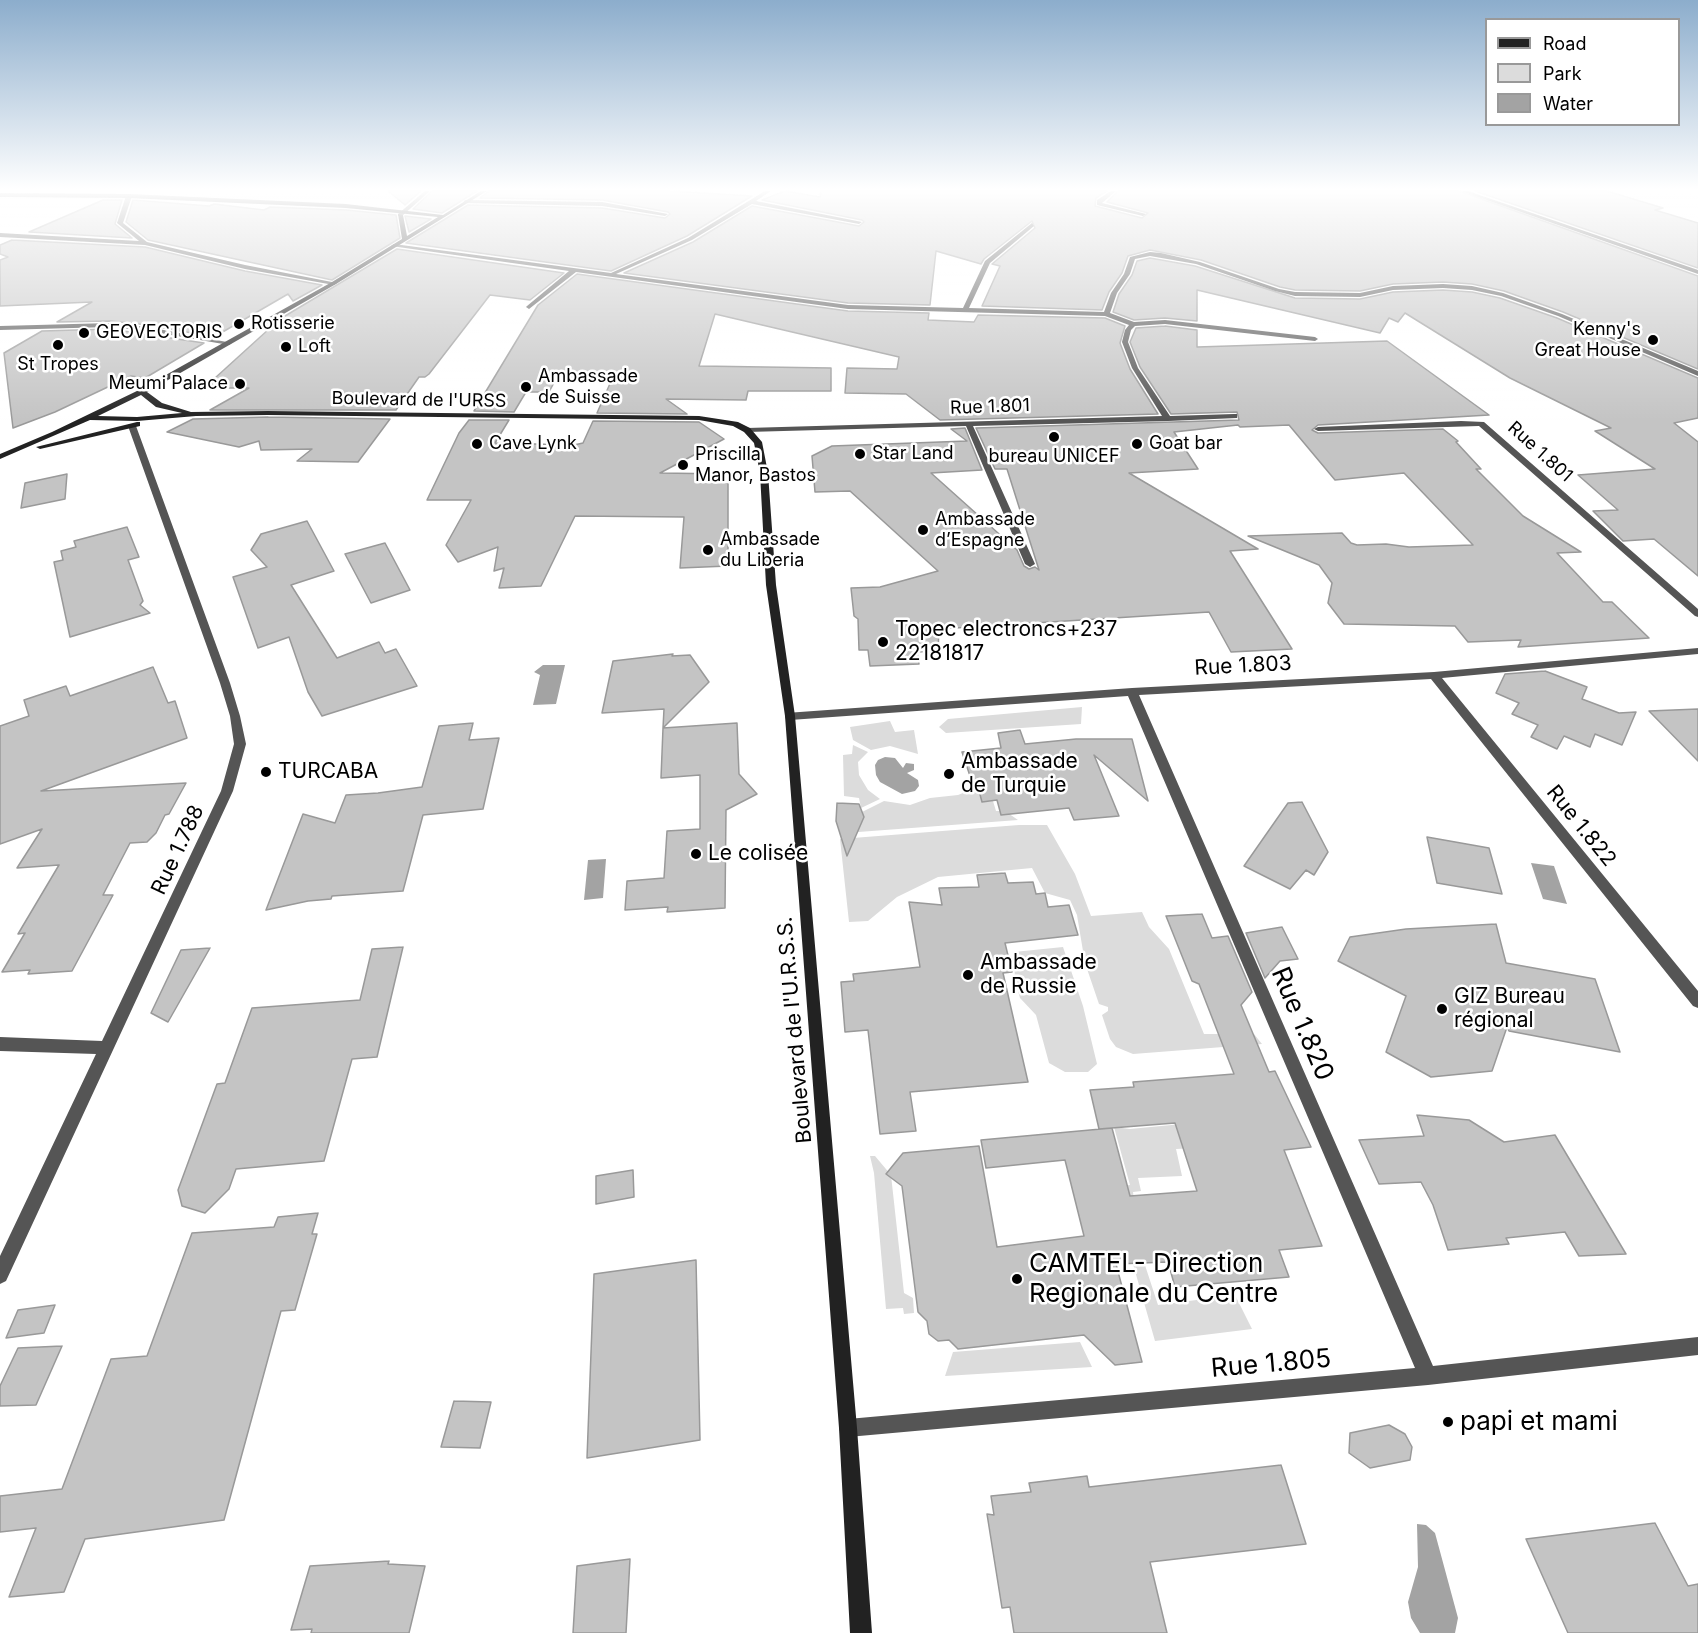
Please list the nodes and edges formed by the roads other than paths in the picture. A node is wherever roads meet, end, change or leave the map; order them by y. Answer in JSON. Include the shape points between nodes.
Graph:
{"nodes":[{"id":1,"x":246,"y":267,"type":"edge"},
{"id":2,"x":360,"y":267,"type":"edge"},
{"id":3,"x":562,"y":267,"type":"edge"},
{"id":4,"x":628,"y":267,"type":"edge"},
{"id":5,"x":985,"y":267,"type":"edge"},
{"id":6,"x":1129,"y":267,"type":"edge"},
{"id":7,"x":1210,"y":267,"type":"edge"},
{"id":8,"x":576,"y":269,"type":"junction"},
{"id":9,"x":613,"y":274,"type":"junction"},
{"id":10,"x":334,"y":283,"type":"junction"},
{"id":11,"x":529,"y":307,"type":"dead end"},
{"id":12,"x":965,"y":311,"type":"junction"},
{"id":13,"x":1106,"y":314,"type":"junction"},
{"id":14,"x":1133,"y":324,"type":"junction"},
{"id":15,"x":0,"y":328,"type":"edge"},
{"id":16,"x":1315,"y":339,"type":"dead end"},
{"id":17,"x":229,"y":343,"type":"junction"},
{"id":18,"x":1698,"y":374,"type":"edge"},
{"id":19,"x":142,"y":392,"type":"junction"},
{"id":20,"x":196,"y":414,"type":"junction"},
{"id":21,"x":1234,"y":416,"type":"dead end"},
{"id":22,"x":92,"y":417,"type":"junction"},
{"id":23,"x":160,"y":418,"type":"junction"},
{"id":24,"x":1168,"y":419,"type":"junction"},
{"id":25,"x":969,"y":424,"type":"junction"},
{"id":26,"x":132,"y":426,"type":"junction"},
{"id":27,"x":1318,"y":429,"type":"dead end"},
{"id":28,"x":747,"y":430,"type":"junction"},
{"id":29,"x":4,"y":456,"type":"edge"},
{"id":30,"x":1030,"y":564,"type":"dead end"},
{"id":31,"x":1698,"y":615,"type":"edge"},
{"id":32,"x":1698,"y":651,"type":"edge"},
{"id":33,"x":1434,"y":675,"type":"junction"},
{"id":34,"x":1132,"y":692,"type":"junction"},
{"id":35,"x":790,"y":716,"type":"junction"},
{"id":36,"x":1698,"y":1002,"type":"edge"},
{"id":37,"x":0,"y":1044,"type":"edge"},
{"id":38,"x":106,"y":1048,"type":"junction"},
{"id":39,"x":0,"y":1275,"type":"edge"},
{"id":40,"x":1698,"y":1346,"type":"edge"},
{"id":41,"x":1428,"y":1376,"type":"junction"},
{"id":42,"x":848,"y":1428,"type":"junction"},
{"id":43,"x":861,"y":1633,"type":"edge"}],
"edges":[{"from":1,"to":10,"type":"street"},
{"from":2,"to":10,"type":"street"},
{"from":3,"to":8,"type":"street"},
{"from":4,"to":9,"type":"street"},
{"from":5,"to":12,"type":"street"},
{"from":6,"to":13,"type":"street"},
{"from":7,"to":18,"type":"street","via":[[1295,294],[1360,295],[1408,287],[1472,288],[1560,315]]},
{"from":8,"to":9,"type":"street"},
{"from":8,"to":11,"type":"street"},
{"from":9,"to":12,"type":"street","via":[[848,307]]},
{"from":10,"to":17,"type":"street"},
{"from":12,"to":13,"type":"street"},
{"from":13,"to":14,"type":"street"},
{"from":14,"to":16,"type":"street","via":[[1165,322]]},
{"from":14,"to":24,"type":"street","via":[[1125,342],[1135,368]]},
{"from":15,"to":17,"type":"street","via":[[110,325]]},
{"from":17,"to":19,"type":"street"},
{"from":19,"to":20,"type":"street","via":[[159,405]]},
{"from":19,"to":22,"type":"street"},
{"from":20,"to":23,"type":"street"},
{"from":20,"to":28,"type":"street","name":"Boulevard de l'URSS","via":[[699,418],[723,420]]},
{"from":21,"to":24,"type":"street","name":"Rue 1.801"},
{"from":22,"to":23,"type":"street"},
{"from":22,"to":29,"type":"street"},
{"from":23,"to":26,"type":"street"},
{"from":24,"to":25,"type":"street","name":"Rue 1.801"},
{"from":25,"to":28,"type":"street","name":"Rue 1.801"},
{"from":25,"to":30,"type":"street"},
{"from":26,"to":29,"type":"street"},
{"from":26,"to":38,"type":"street","name":"Rue 1.788","via":[[225,683],[240,744],[227,791]]},
{"from":27,"to":31,"type":"street","name":"Rue 1.801","via":[[1481,424]]},
{"from":28,"to":35,"type":"street","name":"Boulevard de l'U.R.S.S.","via":[[758,442],[764,473],[771,585]]},
{"from":32,"to":33,"type":"street","name":"Rue 1.803"},
{"from":33,"to":34,"type":"street","name":"Rue 1.803"},
{"from":33,"to":36,"type":"street","name":"Rue 1.822"},
{"from":34,"to":35,"type":"street","name":"Rue 1.803"},
{"from":34,"to":41,"type":"street","name":"Rue 1.820"},
{"from":35,"to":42,"type":"street","name":"Boulevard de l'U.R.S.S."},
{"from":37,"to":38,"type":"street"},
{"from":38,"to":39,"type":"street","name":"Rue 1.788"},
{"from":40,"to":41,"type":"street","name":"Rue 1.805"},
{"from":41,"to":42,"type":"street","name":"Rue 1.805"},
{"from":42,"to":43,"type":"street","name":"Boulevard de l'U.R.S.S."}]}
